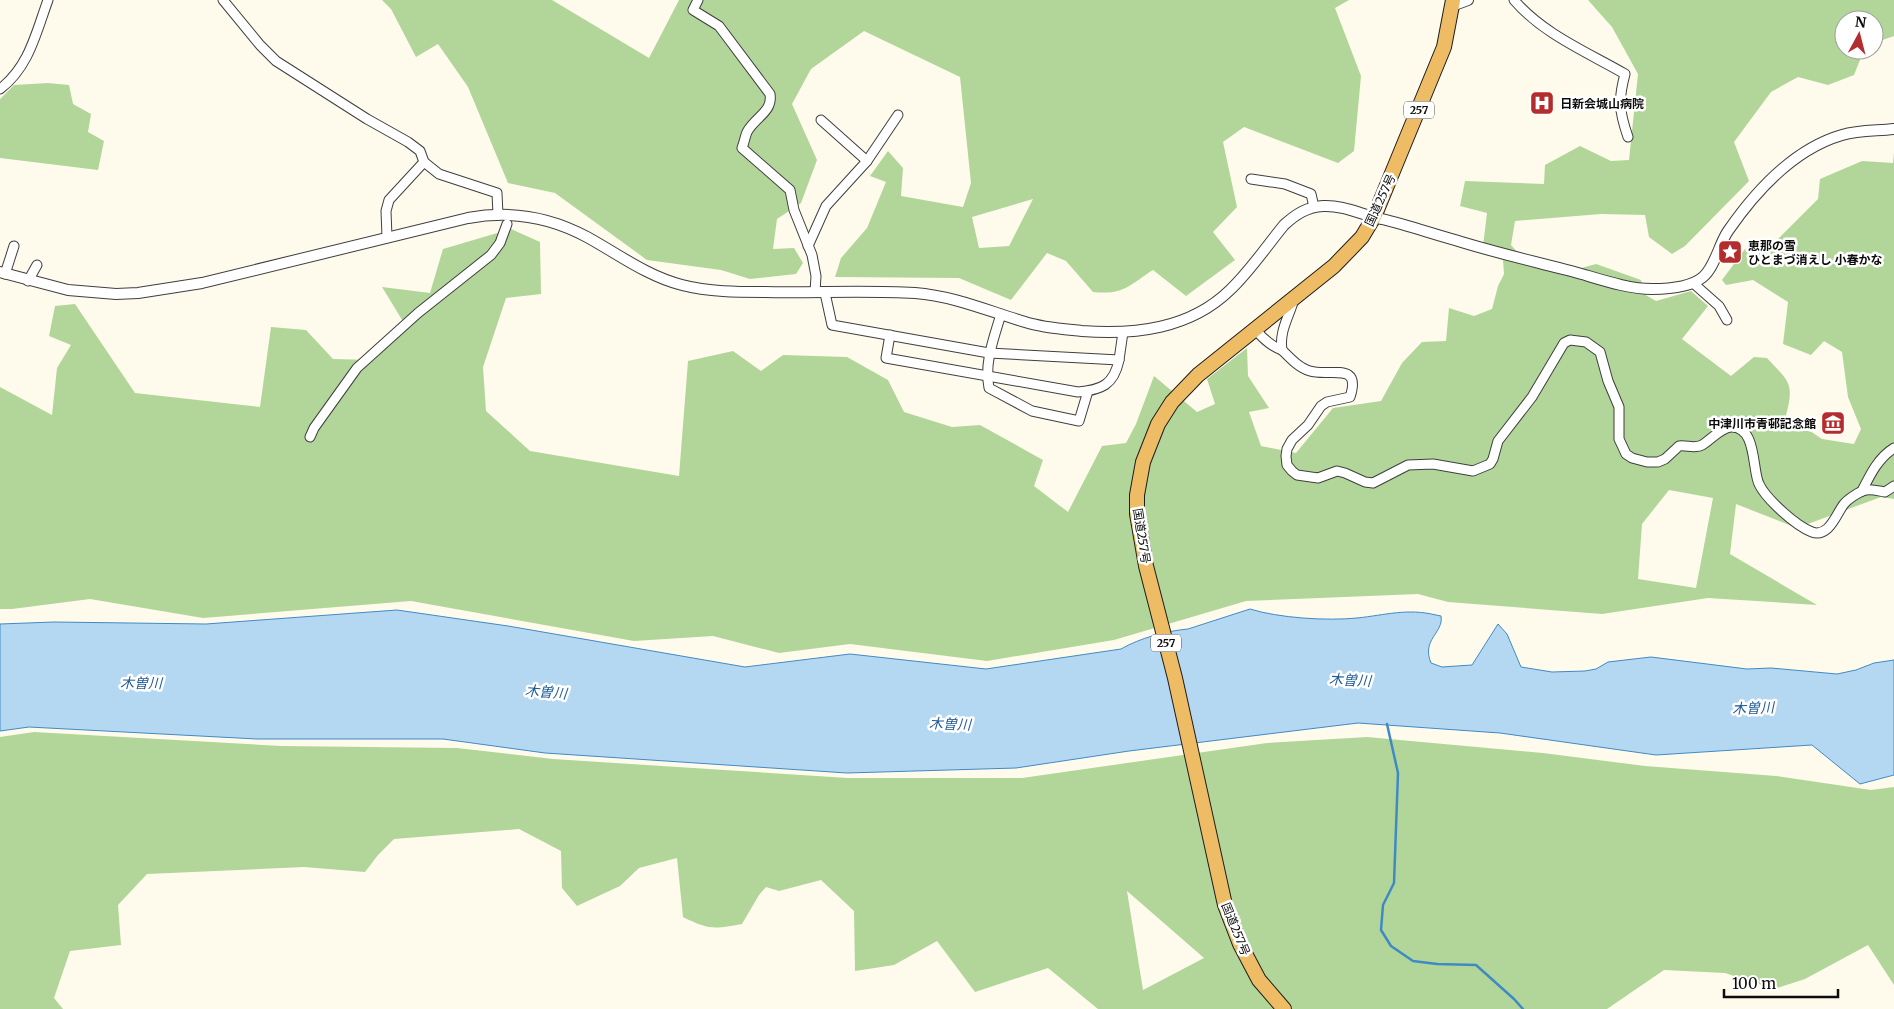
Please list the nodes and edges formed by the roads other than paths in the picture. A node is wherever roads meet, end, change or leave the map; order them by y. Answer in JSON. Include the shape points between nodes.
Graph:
{"nodes":[{"id":1,"x":48,"y":0,"type":"edge"},
{"id":2,"x":224,"y":0,"type":"edge"},
{"id":3,"x":698,"y":0,"type":"edge"},
{"id":4,"x":1468,"y":0,"type":"edge"},
{"id":5,"x":1514,"y":0,"type":"edge"},
{"id":6,"x":1453,"y":3,"type":"edge"},
{"id":7,"x":0,"y":89,"type":"edge"},
{"id":8,"x":898,"y":115,"type":"dead end"},
{"id":9,"x":822,"y":120,"type":"dead end"},
{"id":10,"x":1894,"y":129,"type":"edge"},
{"id":11,"x":1628,"y":137,"type":"dead end"},
{"id":12,"x":866,"y":161,"type":"junction"},
{"id":13,"x":424,"y":162,"type":"junction"},
{"id":14,"x":1251,"y":179,"type":"dead end"},
{"id":15,"x":1314,"y":207,"type":"junction"},
{"id":16,"x":498,"y":214,"type":"junction"},
{"id":17,"x":1374,"y":217,"type":"junction"},
{"id":18,"x":507,"y":224,"type":"dead end"},
{"id":19,"x":387,"y":237,"type":"junction"},
{"id":20,"x":14,"y":246,"type":"dead end"},
{"id":21,"x":808,"y":246,"type":"junction"},
{"id":22,"x":37,"y":265,"type":"dead end"},
{"id":23,"x":2,"y":273,"type":"edge"},
{"id":24,"x":28,"y":281,"type":"junction"},
{"id":25,"x":1693,"y":283,"type":"junction"},
{"id":26,"x":820,"y":292,"type":"junction"},
{"id":27,"x":1294,"y":299,"type":"junction"},
{"id":28,"x":1001,"y":314,"type":"junction"},
{"id":29,"x":1726,"y":320,"type":"dead end"},
{"id":30,"x":1256,"y":329,"type":"junction"},
{"id":31,"x":1123,"y":332,"type":"junction"},
{"id":32,"x":890,"y":336,"type":"junction"},
{"id":33,"x":1282,"y":350,"type":"junction"},
{"id":34,"x":989,"y":353,"type":"junction"},
{"id":35,"x":1119,"y":360,"type":"junction"},
{"id":36,"x":986,"y":376,"type":"junction"},
{"id":37,"x":1088,"y":391,"type":"junction"},
{"id":38,"x":310,"y":437,"type":"dead end"},
{"id":39,"x":1894,"y":448,"type":"edge"},
{"id":40,"x":1894,"y":486,"type":"edge"},
{"id":41,"x":1862,"y":491,"type":"junction"},
{"id":42,"x":1284,"y":1009,"type":"edge"}],
"edges":[{"from":1,"to":7,"type":"street","via":[[28,55]]},
{"from":2,"to":13,"type":"street","via":[[276,61],[408,142],[420,152]]},
{"from":3,"to":21,"type":"street","via":[[693,10],[719,26],[770,94],[770,106],[750,128],[742,148],[790,190]]},
{"from":4,"to":6,"type":"street"},
{"from":5,"to":11,"type":"street","via":[[1548,30],[1625,74],[1620,101]]},
{"from":6,"to":17,"type":"highway","name":"国道257号","number":"257","via":[[1444,47]]},
{"from":8,"to":12,"type":"street"},
{"from":9,"to":12,"type":"street"},
{"from":10,"to":25,"type":"street","via":[[1842,135],[1804,154],[1778,173],[1757,192],[1727,232],[1704,276]]},
{"from":12,"to":21,"type":"street","via":[[826,206]]},
{"from":13,"to":16,"type":"street","via":[[439,174],[497,193]]},
{"from":13,"to":19,"type":"street","via":[[389,200]]},
{"from":14,"to":15,"type":"street","via":[[1285,184],[1311,194]]},
{"from":15,"to":17,"type":"street","via":[[1338,207]]},
{"from":15,"to":31,"type":"street","via":[[1284,225],[1230,290],[1212,304],[1170,325]]},
{"from":16,"to":19,"type":"street"},
{"from":16,"to":26,"type":"street","via":[[532,216],[553,222],[587,237],[647,272],[682,285],[719,291]]},
{"from":17,"to":25,"type":"street","via":[[1619,284],[1651,289]]},
{"from":17,"to":27,"type":"highway","name":"国道257号","number":"257","via":[[1345,256]]},
{"from":18,"to":38,"type":"street","via":[[491,255],[418,313],[357,368]]},
{"from":19,"to":24,"type":"street","via":[[202,282],[138,293],[68,290]]},
{"from":20,"to":23,"type":"street"},
{"from":21,"to":26,"type":"street"},
{"from":22,"to":24,"type":"street"},
{"from":23,"to":24,"type":"street"},
{"from":25,"to":29,"type":"street","via":[[1719,306]]},
{"from":26,"to":28,"type":"street","via":[[936,295]]},
{"from":26,"to":32,"type":"street","via":[[832,325]]},
{"from":27,"to":30,"type":"highway","name":"国道257号","number":"257"},
{"from":27,"to":33,"type":"street","via":[[1282,330]]},
{"from":28,"to":31,"type":"street","via":[[1055,329]]},
{"from":28,"to":34,"type":"street"},
{"from":30,"to":33,"type":"street","via":[[1261,337]]},
{"from":30,"to":42,"type":"highway","name":"国道257号","number":"257","via":[[1182,390],[1158,424],[1141,469],[1136,514],[1225,905],[1259,980]]},
{"from":31,"to":35,"type":"street"},
{"from":32,"to":34,"type":"street"},
{"from":32,"to":36,"type":"street","via":[[886,358]]},
{"from":33,"to":41,"type":"street","via":[[1310,371],[1343,372],[1353,383],[1350,397],[1321,406],[1292,440],[1287,449],[1287,465],[1297,475],[1318,478],[1337,471],[1373,483],[1408,465],[1480,469],[1490,464],[1498,441],[1532,397],[1559,349],[1564,343],[1574,340],[1586,342],[1600,352],[1620,407],[1619,439],[1626,454],[1632,458],[1658,462],[1680,446],[1701,446],[1726,428],[1737,427],[1748,438],[1759,483],[1769,497],[1797,523],[1816,532],[1828,528],[1845,503]]},
{"from":34,"to":35,"type":"street"},
{"from":34,"to":36,"type":"street"},
{"from":35,"to":37,"type":"street","via":[[1116,372],[1105,386]]},
{"from":36,"to":37,"type":"street"},
{"from":36,"to":37,"type":"street","via":[[989,388],[1032,410],[1079,421]]},
{"from":39,"to":41,"type":"street","via":[[1878,463]]},
{"from":40,"to":41,"type":"street","via":[[1885,492]]}]}
